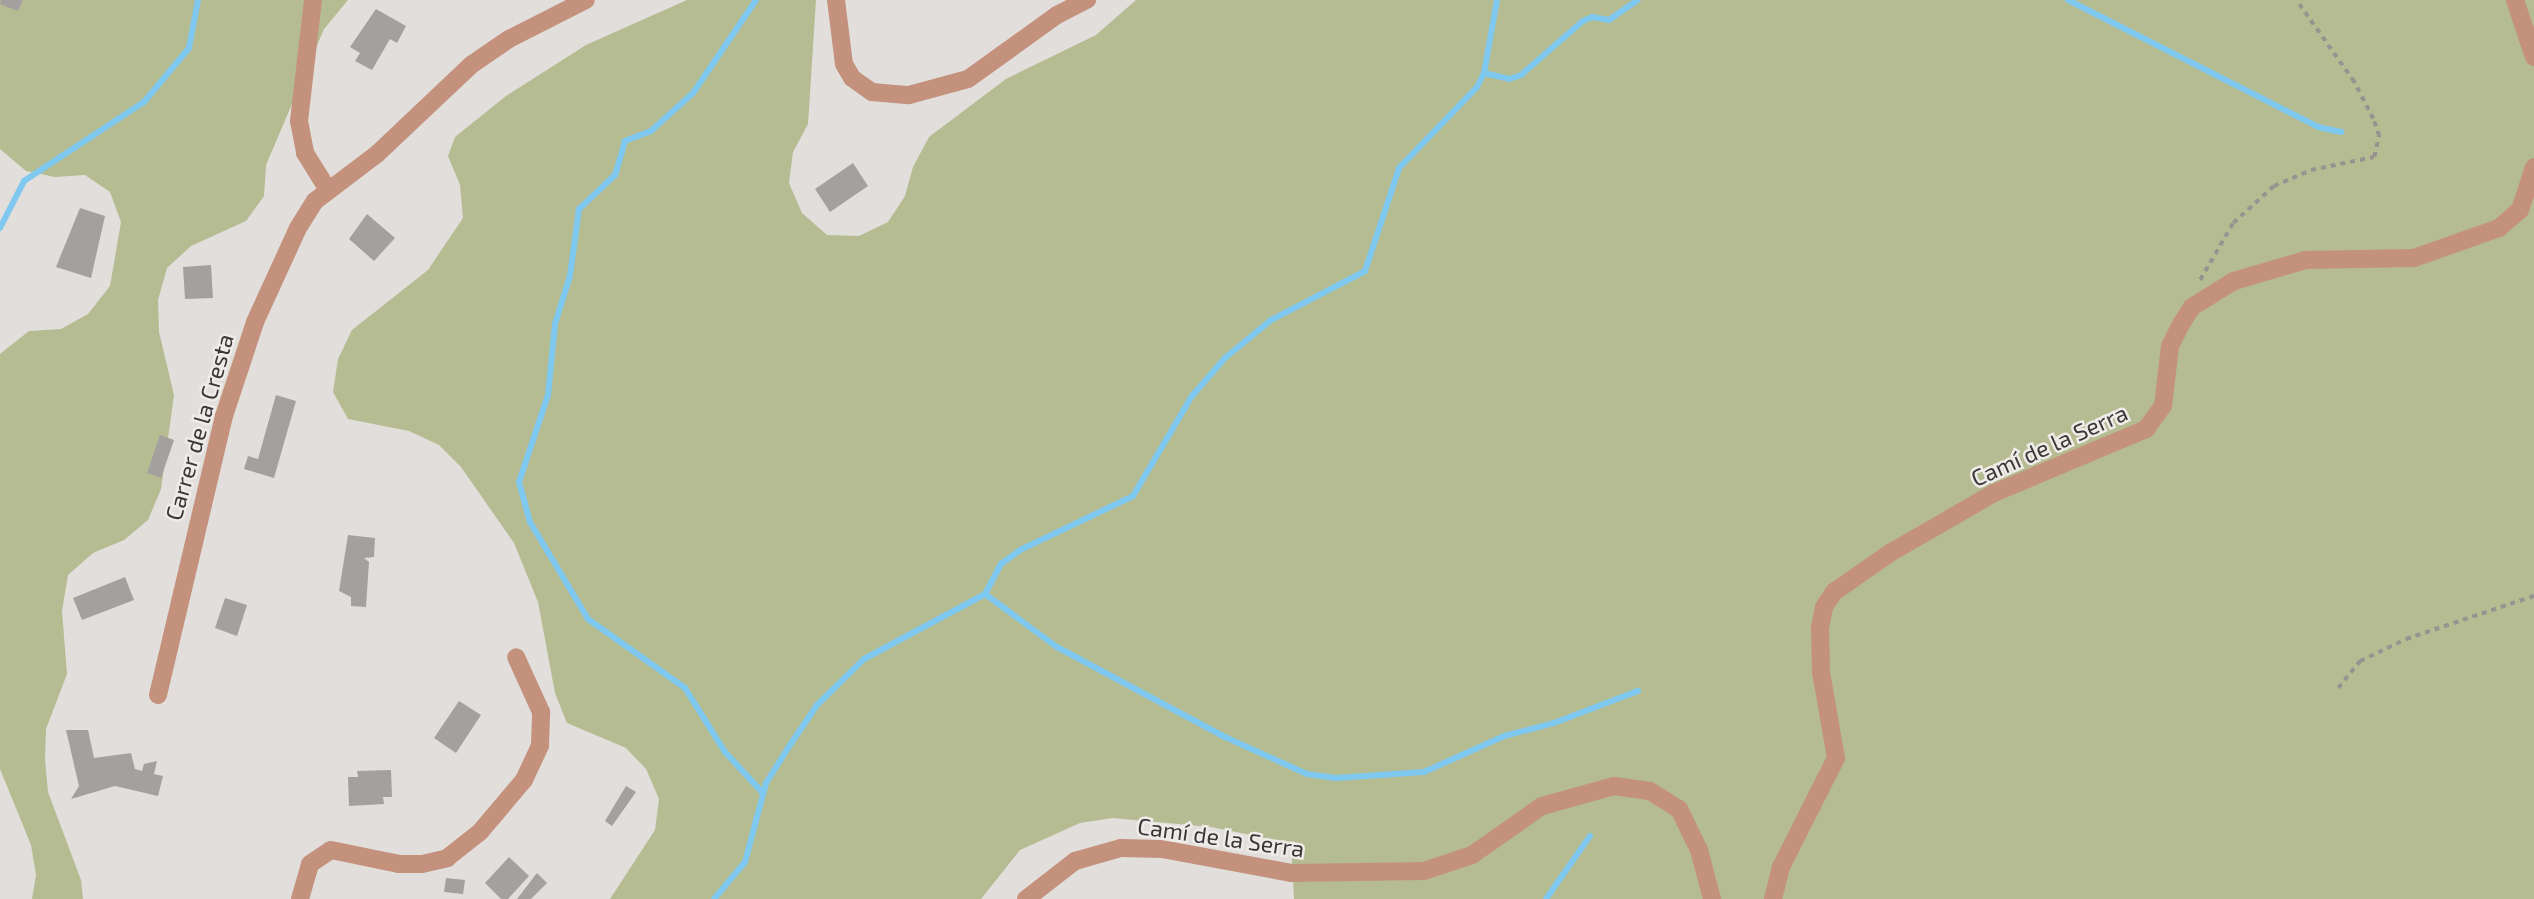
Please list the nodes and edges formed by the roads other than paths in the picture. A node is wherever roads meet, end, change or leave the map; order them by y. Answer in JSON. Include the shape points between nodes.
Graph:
{"nodes":[{"id":1,"x":313,"y":0,"type":"edge"},
{"id":2,"x":586,"y":0,"type":"edge"},
{"id":3,"x":836,"y":0,"type":"edge"},
{"id":4,"x":1087,"y":0,"type":"edge"},
{"id":5,"x":2515,"y":0,"type":"edge"},
{"id":6,"x":2534,"y":57,"type":"edge"},
{"id":7,"x":2534,"y":167,"type":"edge"},
{"id":8,"x":328,"y":190,"type":"junction"},
{"id":9,"x":516,"y":657,"type":"dead end"},
{"id":10,"x":158,"y":695,"type":"dead end"},
{"id":11,"x":300,"y":899,"type":"edge"},
{"id":12,"x":1026,"y":899,"type":"edge"},
{"id":13,"x":1712,"y":899,"type":"edge"},
{"id":14,"x":1773,"y":899,"type":"edge"}],
"edges":[{"from":1,"to":8,"type":"street","via":[[299,121],[305,153]]},
{"from":2,"to":8,"type":"street","name":"Carrer de la Cresta","via":[[490,52],[451,82],[377,154]]},
{"from":3,"to":4,"type":"street","via":[[844,64],[852,78],[872,92],[909,94],[968,79],[1057,15]]},
{"from":5,"to":6,"type":"street"},
{"from":7,"to":14,"type":"street","name":"Camí de la Serra","via":[[2520,210],[2499,228],[2414,258],[2335,258],[2278,265],[2234,281],[2192,307],[2170,346],[2163,405],[2146,429],[1994,493],[1890,553],[1834,592],[1824,607],[1820,628],[1821,672],[1836,758],[1781,867]]},
{"from":8,"to":10,"type":"street","name":"Carrer de la Cresta","via":[[315,201],[284,252],[251,333],[209,466]]},
{"from":9,"to":11,"type":"street","via":[[541,712],[540,745],[524,780],[480,832],[447,858],[422,864],[331,850],[310,864]]},
{"from":12,"to":13,"type":"street","name":"Camí de la Serra","via":[[1075,861],[1121,848],[1162,849],[1291,873],[1424,871],[1472,855],[1542,806],[1615,786],[1650,790],[1679,809],[1699,850]]}]}
